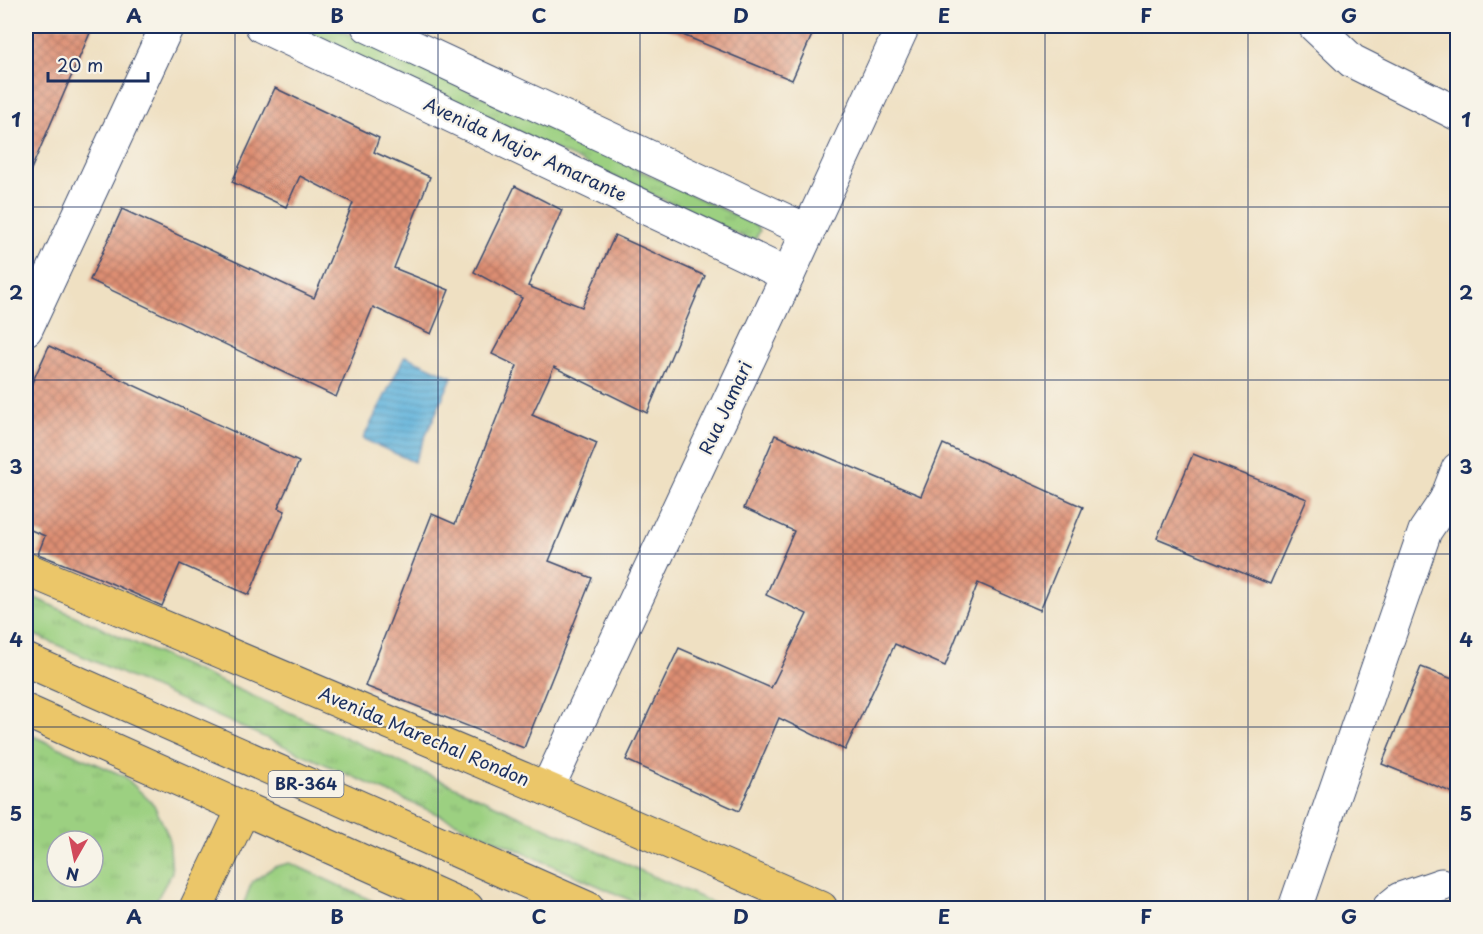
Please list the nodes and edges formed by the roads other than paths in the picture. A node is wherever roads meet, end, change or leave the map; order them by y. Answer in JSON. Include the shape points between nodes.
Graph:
{"nodes":[{"id":1,"x":167,"y":26,"type":"edge"},
{"id":2,"x":262,"y":26,"type":"edge"},
{"id":3,"x":368,"y":26,"type":"edge"},
{"id":4,"x":903,"y":26,"type":"edge"},
{"id":5,"x":1315,"y":26,"type":"edge"},
{"id":6,"x":1458,"y":114,"type":"edge"},
{"id":7,"x":808,"y":231,"type":"junction"},
{"id":8,"x":788,"y":276,"type":"junction"},
{"id":9,"x":26,"y":330,"type":"edge"},
{"id":10,"x":1458,"y":468,"type":"edge"},
{"id":11,"x":1452,"y":498,"type":"edge"},
{"id":12,"x":26,"y":569,"type":"edge"},
{"id":13,"x":26,"y":660,"type":"edge"},
{"id":14,"x":26,"y":711,"type":"edge"},
{"id":15,"x":547,"y":789,"type":"junction"},
{"id":16,"x":342,"y":800,"type":"junction"},
{"id":17,"x":244,"y":808,"type":"junction"},
{"id":18,"x":1441,"y":885,"type":"dead end"},
{"id":19,"x":196,"y":909,"type":"edge"},
{"id":20,"x":467,"y":909,"type":"edge"},
{"id":21,"x":587,"y":909,"type":"edge"},
{"id":22,"x":821,"y":909,"type":"edge"},
{"id":23,"x":1295,"y":909,"type":"edge"},
{"id":24,"x":1389,"y":909,"type":"edge"}],
"edges":[{"from":1,"to":9,"type":"street"},
{"from":2,"to":8,"type":"street","name":"Avenida Major Amarante"},
{"from":3,"to":7,"type":"street"},
{"from":4,"to":7,"type":"street","name":"Rua Jamari"},
{"from":5,"to":6,"type":"street","via":[[1352,61]]},
{"from":7,"to":8,"type":"street","name":"Rua Jamari"},
{"from":8,"to":15,"type":"street","name":"Rua Jamari"},
{"from":10,"to":11,"type":"street"},
{"from":11,"to":23,"type":"street","via":[[1425,531]]},
{"from":12,"to":15,"type":"main road","name":"Avenida Marechal Rondon"},
{"from":13,"to":16,"type":"main road","number":"BR-364"},
{"from":14,"to":17,"type":"main road","number":"BR-364"},
{"from":15,"to":22,"type":"main road","name":"Avenida Marechal Rondon"},
{"from":16,"to":17,"type":"main road","via":[[322,808],[273,803]]},
{"from":16,"to":21,"type":"main road","number":"BR-364"},
{"from":17,"to":19,"type":"main road","number":"BR-364"},
{"from":17,"to":20,"type":"main road","number":"BR-364"},
{"from":18,"to":24,"type":"street","via":[[1400,899]]}]}
